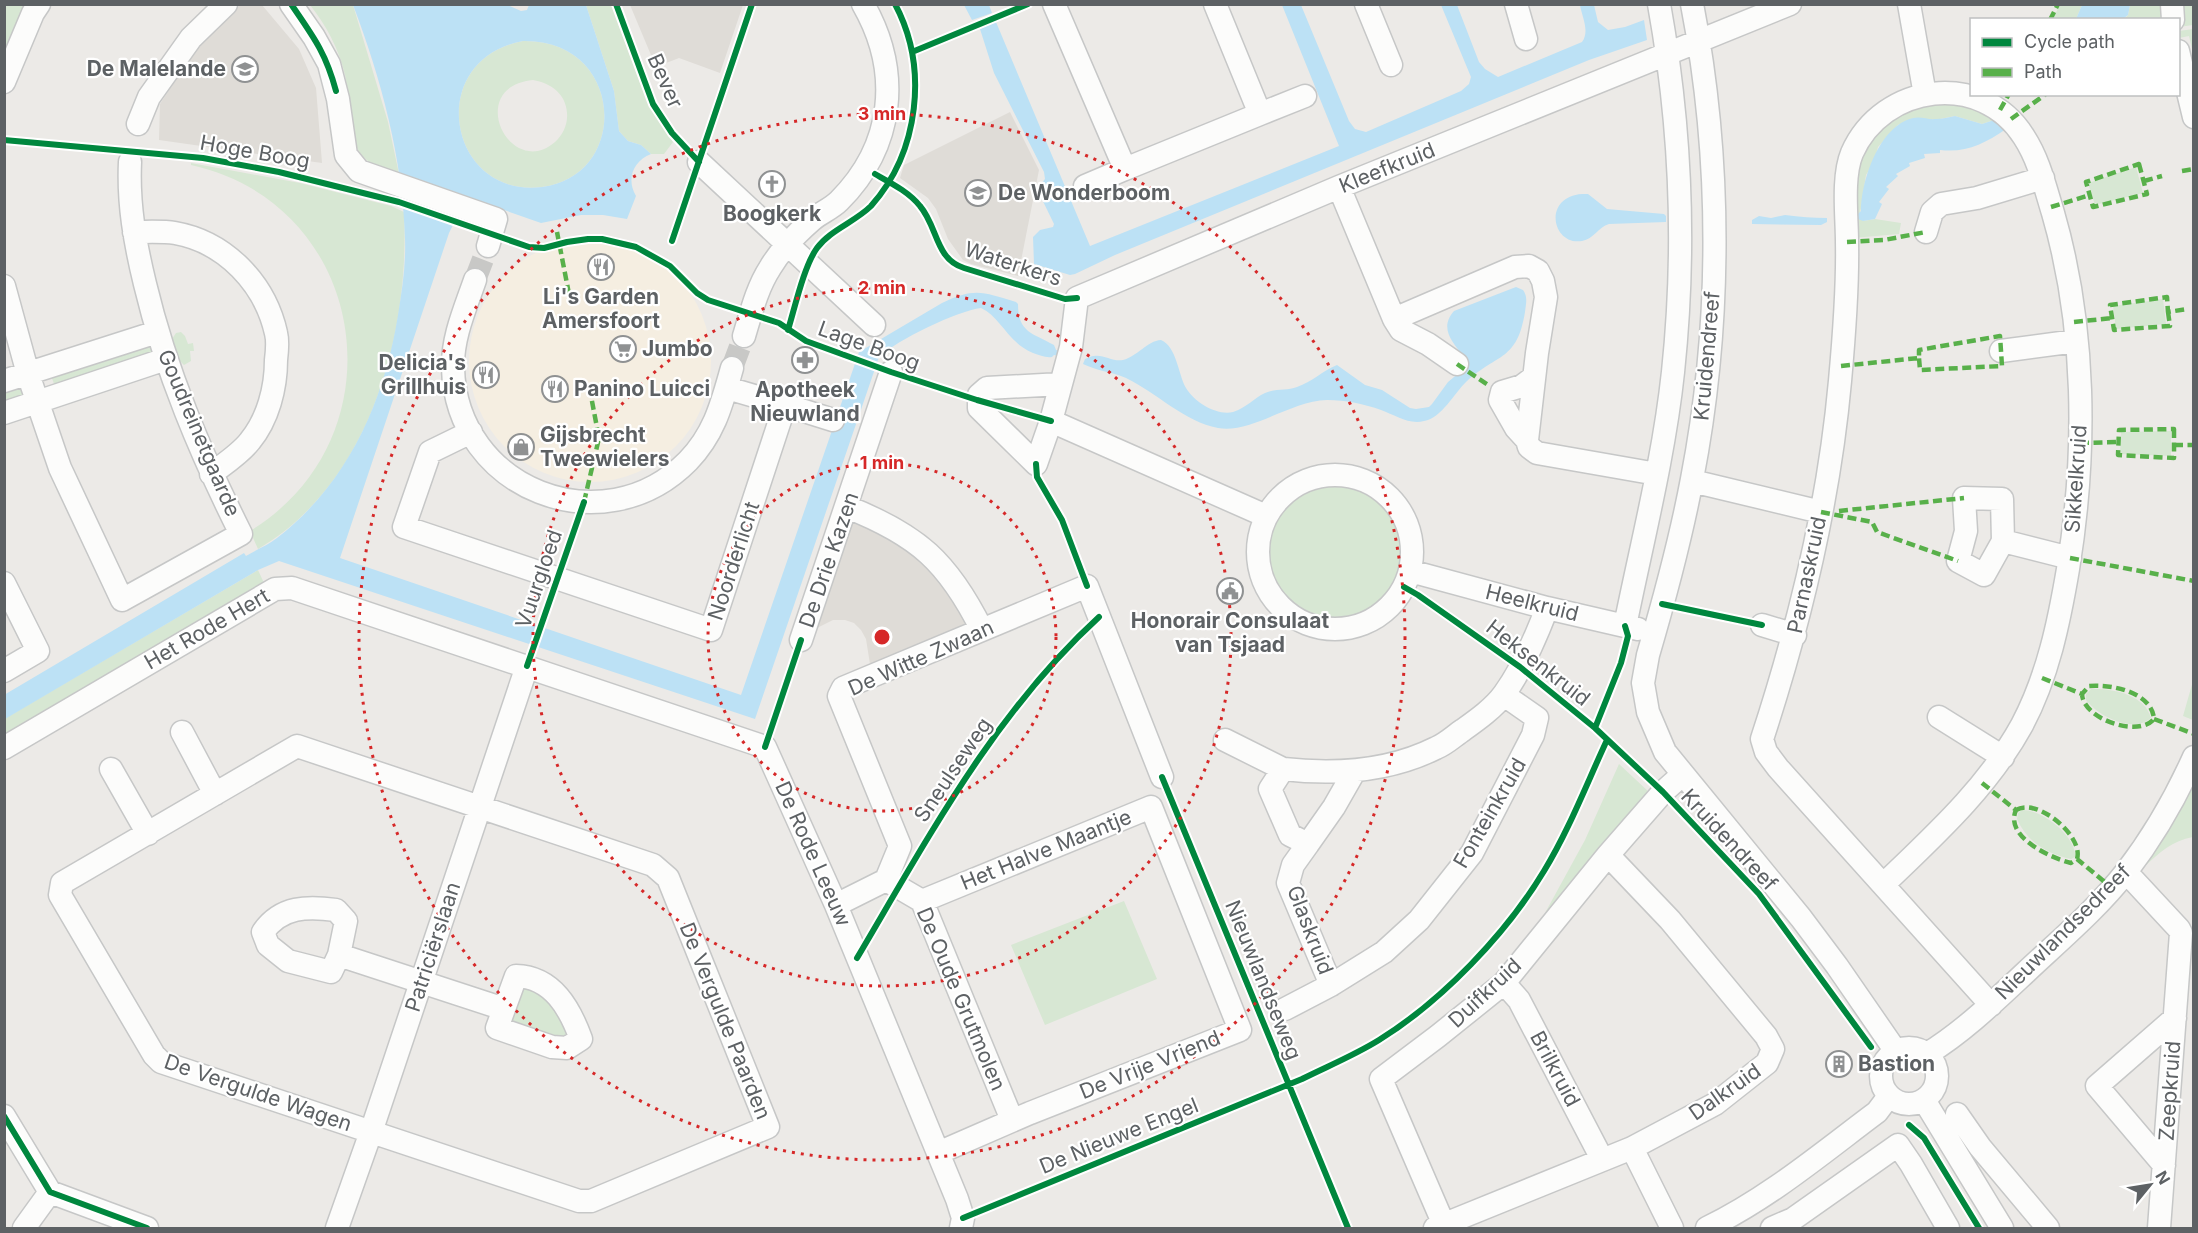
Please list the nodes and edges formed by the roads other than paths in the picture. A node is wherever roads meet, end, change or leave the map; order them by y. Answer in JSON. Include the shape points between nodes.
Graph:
{"nodes":[{"id":1,"x":39,"y":4,"type":"edge"},
{"id":2,"x":226,"y":4,"type":"edge"},
{"id":3,"x":291,"y":4,"type":"edge"},
{"id":4,"x":863,"y":4,"type":"edge"},
{"id":5,"x":875,"y":4,"type":"edge"},
{"id":6,"x":1054,"y":4,"type":"edge"},
{"id":7,"x":1215,"y":4,"type":"edge"},
{"id":8,"x":1366,"y":4,"type":"edge"},
{"id":9,"x":1516,"y":4,"type":"edge"},
{"id":10,"x":1659,"y":4,"type":"edge"},
{"id":11,"x":1692,"y":4,"type":"edge"},
{"id":12,"x":1790,"y":4,"type":"edge"},
{"id":13,"x":1909,"y":4,"type":"edge"},
{"id":14,"x":1526,"y":39,"type":"dead end"},
{"id":15,"x":1699,"y":41,"type":"junction"},
{"id":16,"x":1668,"y":54,"type":"junction"},
{"id":17,"x":2180,"y":60,"type":"edge"},
{"id":18,"x":1391,"y":65,"type":"dead end"},
{"id":19,"x":4,"y":82,"type":"edge"},
{"id":20,"x":1925,"y":95,"type":"junction"},
{"id":21,"x":1305,"y":96,"type":"dead end"},
{"id":22,"x":1970,"y":96,"type":"edge"},
{"id":23,"x":1971,"y":96,"type":"edge"},
{"id":24,"x":1260,"y":114,"type":"junction"},
{"id":25,"x":2193,"y":117,"type":"edge"},
{"id":26,"x":138,"y":124,"type":"dead end"},
{"id":27,"x":130,"y":162,"type":"dead end"},
{"id":28,"x":699,"y":162,"type":"dead end"},
{"id":29,"x":1125,"y":169,"type":"junction"},
{"id":30,"x":2043,"y":178,"type":"junction"},
{"id":31,"x":1085,"y":186,"type":"dead end"},
{"id":32,"x":1339,"y":187,"type":"junction"},
{"id":33,"x":134,"y":232,"type":"junction"},
{"id":34,"x":1926,"y":232,"type":"dead end"},
{"id":35,"x":490,"y":240,"type":"tunnel mouth"},
{"id":36,"x":789,"y":244,"type":"junction"},
{"id":37,"x":475,"y":280,"type":"tunnel mouth"},
{"id":38,"x":4,"y":286,"type":"edge"},
{"id":39,"x":1394,"y":319,"type":"junction"},
{"id":40,"x":874,"y":325,"type":"dead end"},
{"id":41,"x":747,"y":326,"type":"tunnel mouth"},
{"id":42,"x":157,"y":332,"type":"junction"},
{"id":43,"x":2076,"y":341,"type":"junction"},
{"id":44,"x":2001,"y":351,"type":"dead end"},
{"id":45,"x":166,"y":359,"type":"junction"},
{"id":46,"x":1457,"y":364,"type":"dead end"},
{"id":47,"x":891,"y":372,"type":"dead end"},
{"id":48,"x":28,"y":374,"type":"junction"},
{"id":49,"x":1534,"y":377,"type":"junction"},
{"id":50,"x":4,"y":381,"type":"edge"},
{"id":51,"x":1061,"y":384,"type":"junction"},
{"id":52,"x":37,"y":402,"type":"junction"},
{"id":53,"x":785,"y":405,"type":"junction"},
{"id":54,"x":4,"y":413,"type":"edge"},
{"id":55,"x":833,"y":420,"type":"dead end"},
{"id":56,"x":1051,"y":421,"type":"junction"},
{"id":57,"x":471,"y":432,"type":"junction"},
{"id":58,"x":1527,"y":440,"type":"junction"},
{"id":59,"x":212,"y":474,"type":"junction"},
{"id":60,"x":1657,"y":474,"type":"junction"},
{"id":61,"x":1692,"y":481,"type":"junction"},
{"id":62,"x":847,"y":507,"type":"junction"},
{"id":63,"x":1821,"y":512,"type":"junction"},
{"id":64,"x":1266,"y":516,"type":"junction"},
{"id":65,"x":2003,"y":541,"type":"dead end"},
{"id":66,"x":2070,"y":558,"type":"junction"},
{"id":67,"x":1410,"y":571,"type":"junction"},
{"id":68,"x":4,"y":583,"type":"edge"},
{"id":69,"x":1632,"y":595,"type":"junction"},
{"id":70,"x":1662,"y":604,"type":"junction"},
{"id":71,"x":1547,"y":608,"type":"junction"},
{"id":72,"x":1762,"y":625,"type":"dead end"},
{"id":73,"x":1625,"y":626,"type":"junction"},
{"id":74,"x":982,"y":630,"type":"junction"},
{"id":75,"x":1655,"y":632,"type":"junction"},
{"id":76,"x":1795,"y":635,"type":"junction"},
{"id":77,"x":801,"y":640,"type":"dead end"},
{"id":78,"x":527,"y":666,"type":"junction"},
{"id":79,"x":4,"y":671,"type":"edge"},
{"id":80,"x":1504,"y":695,"type":"junction"},
{"id":81,"x":1938,"y":717,"type":"dead end"},
{"id":82,"x":182,"y":732,"type":"dead end"},
{"id":83,"x":1225,"y":740,"type":"dead end"},
{"id":84,"x":4,"y":748,"type":"edge"},
{"id":85,"x":2003,"y":757,"type":"junction"},
{"id":86,"x":2193,"y":757,"type":"edge"},
{"id":87,"x":111,"y":769,"type":"dead end"},
{"id":88,"x":1283,"y":769,"type":"junction"},
{"id":89,"x":1354,"y":772,"type":"junction"},
{"id":90,"x":1682,"y":775,"type":"junction"},
{"id":91,"x":1162,"y":777,"type":"dead end"},
{"id":92,"x":215,"y":794,"type":"junction"},
{"id":93,"x":1151,"y":807,"type":"joint"},
{"id":94,"x":479,"y":808,"type":"junction"},
{"id":95,"x":148,"y":834,"type":"junction"},
{"id":96,"x":1308,"y":844,"type":"junction"},
{"id":97,"x":1608,"y":855,"type":"junction"},
{"id":98,"x":2126,"y":872,"type":"junction"},
{"id":99,"x":892,"y":884,"type":"junction"},
{"id":100,"x":1884,"y":884,"type":"junction"},
{"id":101,"x":922,"y":901,"type":"junction"},
{"id":102,"x":836,"y":905,"type":"junction"},
{"id":103,"x":339,"y":955,"type":"dead end"},
{"id":104,"x":421,"y":983,"type":"junction"},
{"id":105,"x":1504,"y":983,"type":"junction"},
{"id":106,"x":1331,"y":985,"type":"junction"},
{"id":107,"x":1991,"y":1005,"type":"junction"},
{"id":108,"x":504,"y":1009,"type":"dead end"},
{"id":109,"x":1285,"y":1009,"type":"dead end"},
{"id":110,"x":2175,"y":1018,"type":"junction"},
{"id":111,"x":1895,"y":1050,"type":"junction"},
{"id":112,"x":1927,"y":1054,"type":"junction"},
{"id":113,"x":1924,"y":1100,"type":"junction"},
{"id":114,"x":1883,"y":1104,"type":"junction"},
{"id":115,"x":1957,"y":1114,"type":"dead end"},
{"id":116,"x":4,"y":1116,"type":"edge"},
{"id":117,"x":1012,"y":1120,"type":"junction"},
{"id":118,"x":371,"y":1132,"type":"junction"},
{"id":119,"x":1632,"y":1148,"type":"junction"},
{"id":120,"x":938,"y":1153,"type":"junction"},
{"id":121,"x":1602,"y":1159,"type":"junction"},
{"id":122,"x":2164,"y":1165,"type":"junction"},
{"id":123,"x":50,"y":1192,"type":"junction"},
{"id":124,"x":1439,"y":1227,"type":"edge"},
{"id":125,"x":24,"y":1228,"type":"edge"},
{"id":126,"x":147,"y":1228,"type":"edge"},
{"id":127,"x":337,"y":1228,"type":"edge"},
{"id":128,"x":961,"y":1228,"type":"edge"},
{"id":129,"x":1672,"y":1228,"type":"edge"},
{"id":130,"x":1707,"y":1228,"type":"edge"},
{"id":131,"x":1772,"y":1228,"type":"edge"},
{"id":132,"x":1948,"y":1228,"type":"edge"},
{"id":133,"x":2002,"y":1228,"type":"edge"},
{"id":134,"x":2048,"y":1228,"type":"edge"},
{"id":135,"x":2159,"y":1228,"type":"edge"}],
"edges":[{"from":1,"to":19,"type":"street"},
{"from":2,"to":26,"type":"street","via":[[191,38],[149,97]]},
{"from":3,"to":35,"type":"street","via":[[329,64],[345,155],[359,171],[496,219]]},
{"from":4,"to":36,"type":"street","via":[[883,54],[888,88],[876,148],[850,189]]},
{"from":5,"to":36,"type":"street","via":[[887,26],[898,80],[897,114],[886,152],[851,205],[820,229]]},
{"from":6,"to":29,"type":"street"},
{"from":7,"to":24,"type":"street"},
{"from":8,"to":18,"type":"street"},
{"from":9,"to":14,"type":"street"},
{"from":10,"to":16,"type":"street","name":"Kruidendreef"},
{"from":11,"to":15,"type":"street","name":"Kruidendreef"},
{"from":12,"to":15,"type":"street","name":"Kleefkruid"},
{"from":13,"to":20,"type":"street"},
{"from":15,"to":16,"type":"street","name":"Kleefkruid"},
{"from":15,"to":61,"type":"street","name":"Kruidendreef","via":[[1709,127],[1714,235],[1708,362]]},
{"from":16,"to":32,"type":"street","name":"Kleefkruid"},
{"from":16,"to":60,"type":"street","name":"Kruidendreef","via":[[1680,195],[1680,274],[1673,373]]},
{"from":17,"to":25,"type":"street"},
{"from":20,"to":22,"type":"street","name":"Sikkelkruid","via":[[1943,92]]},
{"from":20,"to":63,"type":"street","name":"Parnaskruid","via":[[1891,108],[1867,129],[1852,153],[1847,172],[1841,366],[1831,463]]},
{"from":21,"to":24,"type":"street"},
{"from":23,"to":30,"type":"street","name":"Sikkelkruid","via":[[2011,119],[2026,140]]},
{"from":24,"to":29,"type":"street"},
{"from":27,"to":33,"type":"street","name":"Goudreinetgaarde"},
{"from":28,"to":36,"type":"street"},
{"from":29,"to":31,"type":"street"},
{"from":30,"to":34,"type":"street","via":[[1977,198],[1941,204],[1932,212]]},
{"from":30,"to":43,"type":"street","name":"Sikkelkruid","via":[[2060,237]]},
{"from":32,"to":39,"type":"street"},
{"from":32,"to":51,"type":"street","name":"Kleefkruid","via":[[1077,298],[1071,347]]},
{"from":33,"to":42,"type":"street","name":"Goudreinetgaarde"},
{"from":33,"to":59,"type":"street","via":[[174,233],[231,259],[246,272],[265,301],[277,335],[276,376],[262,422],[249,442]]},
{"from":36,"to":40,"type":"street"},
{"from":36,"to":41,"type":"street","via":[[770,268]]},
{"from":37,"to":57,"type":"street","via":[[461,318],[453,357],[455,389]]},
{"from":38,"to":48,"type":"street"},
{"from":39,"to":46,"type":"street","via":[[1401,330]]},
{"from":39,"to":49,"type":"street","via":[[1515,267],[1529,266],[1538,271],[1546,297]]},
{"from":42,"to":45,"type":"street","name":"Goudreinetgaarde"},
{"from":42,"to":48,"type":"street"},
{"from":43,"to":44,"type":"street"},
{"from":43,"to":66,"type":"street","name":"Sikkelkruid","via":[[2080,443]]},
{"from":45,"to":52,"type":"street"},
{"from":45,"to":59,"type":"street","name":"Goudreinetgaarde"},
{"from":47,"to":62,"type":"street","name":"De Drie Kazen"},
{"from":48,"to":50,"type":"street"},
{"from":48,"to":52,"type":"street"},
{"from":49,"to":58,"type":"street"},
{"from":49,"to":58,"type":"street","via":[[1522,386],[1502,392],[1500,400]]},
{"from":51,"to":56,"type":"street"},
{"from":51,"to":56,"type":"street","via":[[987,388],[979,394],[979,408],[1036,464]]},
{"from":52,"to":54,"type":"street"},
{"from":52,"to":59,"type":"street","name":"Goudreinetgaarde","via":[[60,468],[122,600],[241,534]]},
{"from":53,"to":55,"type":"street"},
{"from":53,"to":57,"type":"street","via":[[730,378],[713,428],[689,460],[649,490],[617,500],[570,501],[534,491],[496,466]]},
{"from":53,"to":57,"type":"street","name":"Noorderlicht","via":[[711,630],[404,527],[430,452]]},
{"from":56,"to":64,"type":"street"},
{"from":58,"to":60,"type":"street","via":[[1537,453]]},
{"from":60,"to":69,"type":"street","name":"Kruidendreef"},
{"from":61,"to":63,"type":"street"},
{"from":61,"to":70,"type":"street","name":"Kruidendreef"},
{"from":62,"to":74,"type":"street","via":[[906,534],[931,554],[961,590]]},
{"from":62,"to":77,"type":"street","name":"De Drie Kazen"},
{"from":63,"to":76,"type":"street","name":"Parnaskruid"},
{"from":64,"to":67,"type":"street","via":[[1284,494],[1310,479],[1339,474],[1367,482],[1392,499],[1401,511],[1412,540]]},
{"from":64,"to":67,"type":"street","via":[[1258,545],[1264,581],[1285,611],[1311,626],[1341,630],[1370,622],[1394,603]]},
{"from":65,"to":66,"type":"street"},
{"from":66,"to":85,"type":"street","name":"Sikkelkruid","via":[[2061,612],[2042,678]]},
{"from":67,"to":71,"type":"street","name":"Heelkruid"},
{"from":68,"to":79,"type":"street","via":[[38,651]]},
{"from":69,"to":70,"type":"street"},
{"from":69,"to":73,"type":"street","name":"Kruidendreef"},
{"from":70,"to":75,"type":"street","name":"Kruidendreef"},
{"from":71,"to":73,"type":"street","name":"Heelkruid"},
{"from":71,"to":80,"type":"street"},
{"from":72,"to":76,"type":"street"},
{"from":73,"to":75,"type":"street","name":"Heelkruid"},
{"from":74,"to":91,"type":"street","name":"De Witte Zwaan","via":[[1087,586]]},
{"from":74,"to":99,"type":"street","name":"De Witte Zwaan","via":[[843,688],[839,696],[900,846]]},
{"from":75,"to":90,"type":"street","name":"Kruidendreef","via":[[1643,683],[1648,712],[1665,752]]},
{"from":76,"to":100,"type":"street","name":"Parnaskruid","via":[[1762,739],[1766,752]]},
{"from":78,"to":84,"type":"street","name":"Het Rode Hert","via":[[284,587]]},
{"from":78,"to":94,"type":"street","name":"Patriciërslaan"},
{"from":78,"to":102,"type":"street","name":"De Rode Leeuw","via":[[765,747]]},
{"from":80,"to":89,"type":"street","via":[[1478,720],[1437,748],[1394,764]]},
{"from":80,"to":106,"type":"street","name":"Fonteinkruid","via":[[1537,718],[1533,735],[1472,853],[1419,920],[1384,952]]},
{"from":81,"to":85,"type":"street"},
{"from":82,"to":92,"type":"street"},
{"from":83,"to":88,"type":"street"},
{"from":85,"to":100,"type":"street","name":"Sikkelkruid","via":[[1946,825]]},
{"from":86,"to":98,"type":"street","name":"Nieuwlandsedreef","via":[[2158,824]]},
{"from":87,"to":95,"type":"street"},
{"from":88,"to":89,"type":"street"},
{"from":88,"to":96,"type":"street","via":[[1270,789],[1290,835]]},
{"from":89,"to":96,"type":"street","name":"Glaskruid"},
{"from":90,"to":97,"type":"street","name":"Duifkruid"},
{"from":90,"to":111,"type":"street","name":"Kruidendreef","via":[[1801,918]]},
{"from":92,"to":94,"type":"street","name":"De Vergulde Wagen","via":[[297,746]]},
{"from":92,"to":95,"type":"street","name":"De Vergulde Wagen"},
{"from":93,"to":101,"type":"street","name":"Het Halve Maantje"},
{"from":93,"to":117,"type":"street","name":"De Vrije Vriend","via":[[1240,1030]]},
{"from":94,"to":104,"type":"street","name":"Patriciërslaan"},
{"from":94,"to":118,"type":"street","name":"De Vergulde Paarden","via":[[653,865],[668,878],[768,1127],[591,1202]]},
{"from":95,"to":118,"type":"street","name":"De Vergulde Wagen","via":[[62,884],[60,895],[154,1055],[161,1062]]},
{"from":96,"to":106,"type":"street","name":"Glaskruid","via":[[1293,865],[1288,883]]},
{"from":97,"to":105,"type":"street","name":"Duifkruid"},
{"from":97,"to":119,"type":"street","name":"Dalkruid","via":[[1670,920],[1773,1049],[1767,1063],[1715,1104]]},
{"from":98,"to":107,"type":"street","name":"Nieuwlandsedreef","via":[[2072,930]]},
{"from":98,"to":110,"type":"street","name":"Zeepkruid","via":[[2181,933]]},
{"from":99,"to":101,"type":"street","name":"De Oude Grutmolen"},
{"from":99,"to":102,"type":"street"},
{"from":100,"to":107,"type":"street","name":"Parnaskruid"},
{"from":101,"to":117,"type":"street","name":"De Oude Grutmolen"},
{"from":102,"to":120,"type":"street","name":"De Rode Leeuw"},
{"from":103,"to":104,"type":"street"},
{"from":104,"to":108,"type":"street"},
{"from":104,"to":118,"type":"street","name":"Patriciërslaan"},
{"from":105,"to":121,"type":"street","name":"Brilkruid","via":[[1519,1000]]},
{"from":105,"to":124,"type":"street","name":"Duifkruid","via":[[1381,1079]]},
{"from":106,"to":109,"type":"street","name":"Fonteinkruid"},
{"from":107,"to":112,"type":"street","name":"Nieuwlandsedreef"},
{"from":110,"to":122,"type":"street","name":"Zeepkruid"},
{"from":110,"to":122,"type":"street","name":"Zeepkruid","via":[[2097,1086]]},
{"from":111,"to":112,"type":"street","via":[[1917,1048]]},
{"from":111,"to":114,"type":"street","via":[[1881,1073]]},
{"from":112,"to":113,"type":"street","via":[[1933,1060],[1937,1078]]},
{"from":113,"to":114,"type":"street"},
{"from":113,"to":133,"type":"street"},
{"from":114,"to":130,"type":"street","via":[[1774,1189]]},
{"from":115,"to":134,"type":"street"},
{"from":116,"to":123,"type":"street"},
{"from":117,"to":120,"type":"street","name":"De Vrije Vriend"},
{"from":118,"to":127,"type":"street","name":"Patriciërslaan"},
{"from":119,"to":121,"type":"street","name":"Dalkruid"},
{"from":119,"to":129,"type":"street"},
{"from":120,"to":128,"type":"street","name":"De Rode Leeuw","via":[[963,1218]]},
{"from":121,"to":124,"type":"street","name":"Dalkruid"},
{"from":122,"to":135,"type":"street","name":"Zeepkruid"},
{"from":123,"to":125,"type":"street"},
{"from":123,"to":126,"type":"street"},
{"from":131,"to":132,"type":"street","via":[[1793,1219],[1898,1145]]}]}
